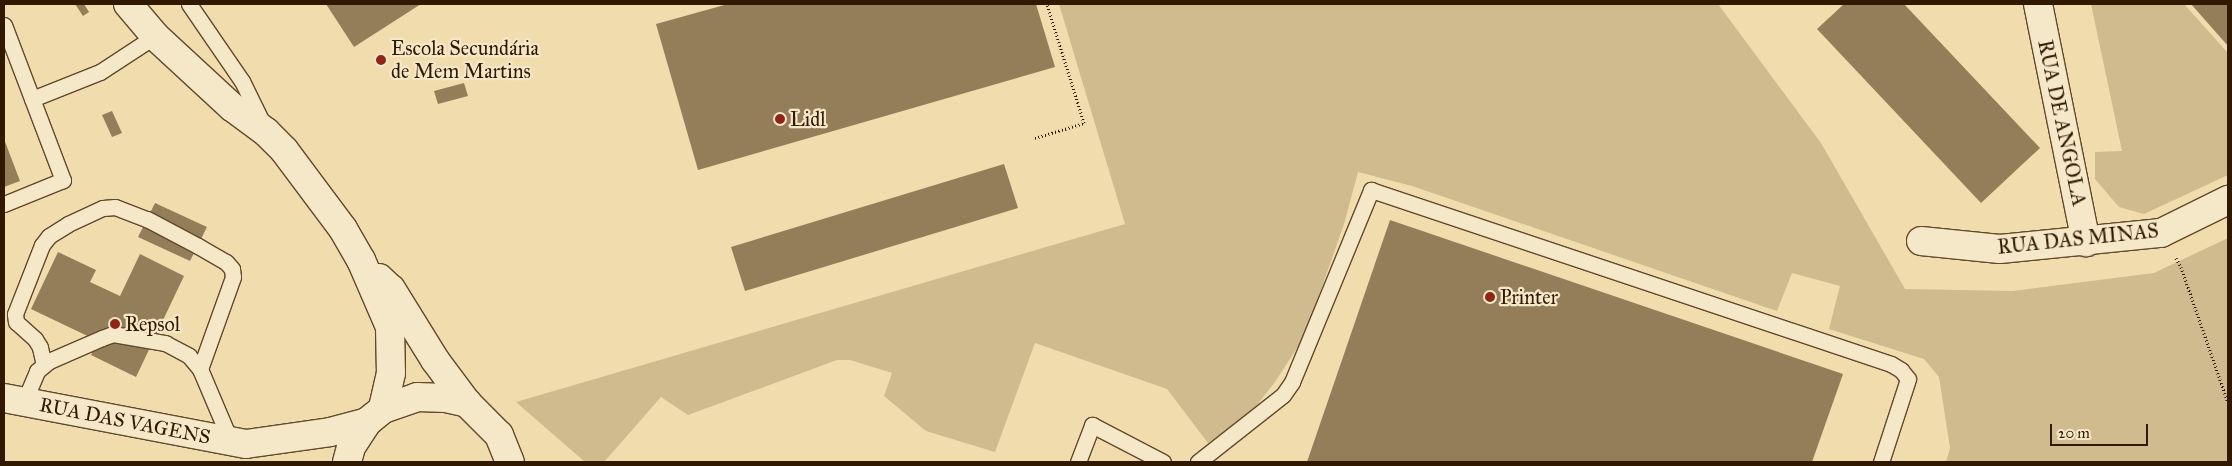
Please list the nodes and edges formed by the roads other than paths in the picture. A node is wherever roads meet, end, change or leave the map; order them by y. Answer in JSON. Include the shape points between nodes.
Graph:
{"nodes":[{"id":1,"x":128,"y":4,"type":"edge"},
{"id":2,"x":189,"y":4,"type":"edge"},
{"id":3,"x":2038,"y":4,"type":"edge"},
{"id":4,"x":4,"y":25,"type":"edge"},
{"id":5,"x":156,"y":36,"type":"junction"},
{"id":6,"x":32,"y":99,"type":"junction"},
{"id":7,"x":266,"y":132,"type":"junction"},
{"id":8,"x":2228,"y":200,"type":"edge"},
{"id":9,"x":4,"y":204,"type":"edge"},
{"id":10,"x":1921,"y":241,"type":"dead end"},
{"id":11,"x":2086,"y":242,"type":"junction"},
{"id":12,"x":361,"y":260,"type":"junction"},
{"id":13,"x":44,"y":365,"type":"junction"},
{"id":14,"x":200,"y":370,"type":"junction"},
{"id":15,"x":14,"y":400,"type":"edge"},
{"id":16,"x":467,"y":404,"type":"junction"},
{"id":17,"x":375,"y":416,"type":"junction"},
{"id":18,"x":238,"y":443,"type":"junction"},
{"id":19,"x":511,"y":458,"type":"edge"},
{"id":20,"x":271,"y":462,"type":"edge"},
{"id":21,"x":347,"y":462,"type":"edge"},
{"id":22,"x":1078,"y":462,"type":"edge"},
{"id":23,"x":1163,"y":462,"type":"edge"},
{"id":24,"x":1198,"y":462,"type":"edge"},
{"id":25,"x":1881,"y":462,"type":"edge"}],
"edges":[{"from":1,"to":5,"type":"street"},
{"from":2,"to":7,"type":"lane","via":[[242,81]]},
{"from":3,"to":11,"type":"street","name":"RUA DE ANGOLA"},
{"from":4,"to":6,"type":"lane"},
{"from":5,"to":6,"type":"lane","via":[[100,72]]},
{"from":5,"to":7,"type":"street","via":[[232,106]]},
{"from":6,"to":9,"type":"lane","via":[[63,180]]},
{"from":7,"to":12,"type":"street","via":[[309,183]]},
{"from":8,"to":11,"type":"street","name":"RUA DAS MINAS","via":[[2161,233]]},
{"from":10,"to":11,"type":"street","name":"RUA DAS MINAS","via":[[2000,249]]},
{"from":12,"to":16,"type":"street","via":[[391,289]]},
{"from":12,"to":17,"type":"street","via":[[390,328],[391,373]]},
{"from":13,"to":14,"type":"lane","via":[[113,334],[165,343],[189,356]]},
{"from":13,"to":14,"type":"lane","via":[[40,347],[16,322],[15,314],[42,245],[49,236],[68,224],[103,208],[115,207],[147,219],[198,246],[232,269],[233,277]]},
{"from":13,"to":15,"type":"lane"},
{"from":14,"to":18,"type":"lane"},
{"from":15,"to":18,"type":"street","name":"RUA DAS VAGENS"},
{"from":16,"to":17,"type":"street","name":"RUA DAS VAGENS","via":[[446,398],[417,397]]},
{"from":16,"to":19,"type":"street","via":[[499,435]]},
{"from":17,"to":18,"type":"street","name":"RUA DAS VAGENS","via":[[330,432]]},
{"from":17,"to":21,"type":"street","via":[[351,447]]},
{"from":18,"to":20,"type":"street","name":"RUA DAS VAGENS"},
{"from":22,"to":23,"type":"lane","via":[[1092,425]]},
{"from":24,"to":25,"type":"lane","via":[[1283,395],[1292,382],[1372,190],[1891,364],[1908,379]]}]}
